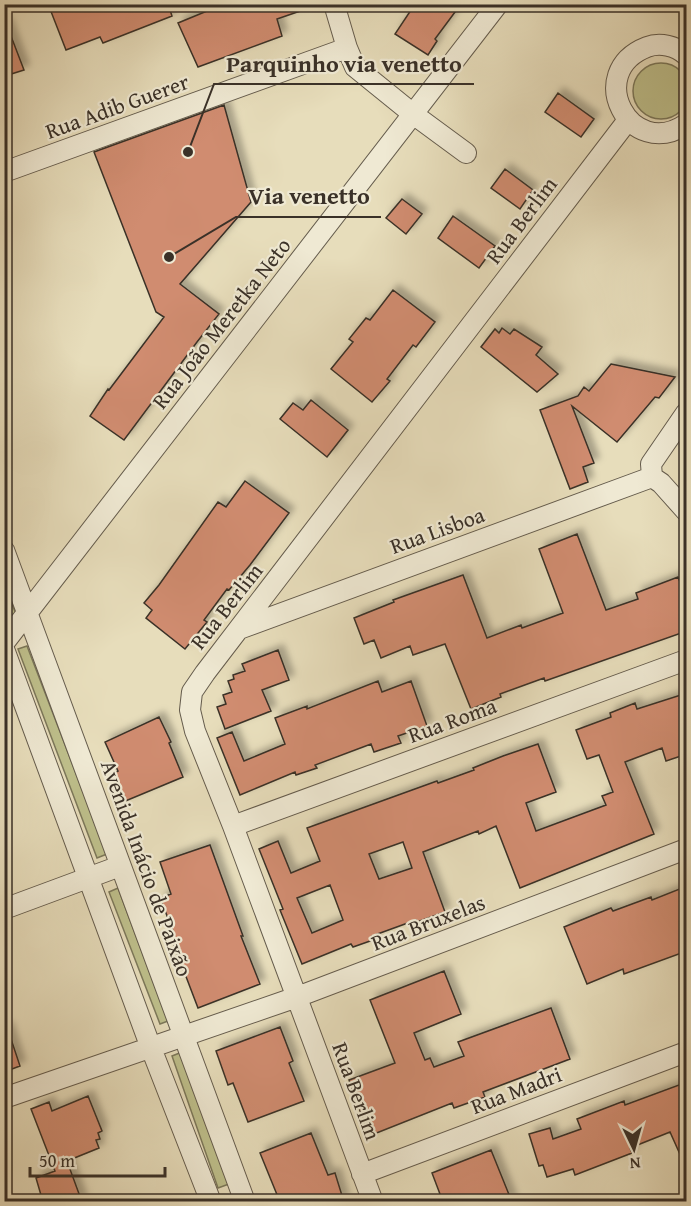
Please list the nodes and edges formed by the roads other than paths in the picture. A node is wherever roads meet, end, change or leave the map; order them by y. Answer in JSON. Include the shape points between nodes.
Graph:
{"nodes":[{"id":1,"x":334,"y":4,"type":"edge"},
{"id":2,"x":498,"y":4,"type":"edge"},
{"id":3,"x":347,"y":48,"type":"junction"},
{"id":4,"x":687,"y":55,"type":"edge"},
{"id":5,"x":413,"y":114,"type":"junction"},
{"id":6,"x":628,"y":120,"type":"junction"},
{"id":7,"x":687,"y":124,"type":"edge"},
{"id":8,"x":466,"y":153,"type":"dead end"},
{"id":9,"x":4,"y":172,"type":"edge"},
{"id":10,"x":687,"y":413,"type":"edge"},
{"id":11,"x":652,"y":477,"type":"junction"},
{"id":12,"x":687,"y":511,"type":"edge"},
{"id":13,"x":4,"y":550,"type":"edge"},
{"id":14,"x":28,"y":612,"type":"junction"},
{"id":15,"x":239,"y":629,"type":"junction"},
{"id":16,"x":4,"y":643,"type":"edge"},
{"id":17,"x":4,"y":649,"type":"edge"},
{"id":18,"x":687,"y":660,"type":"edge"},
{"id":19,"x":233,"y":826,"type":"junction"},
{"id":20,"x":687,"y":849,"type":"edge"},
{"id":21,"x":120,"y":866,"type":"junction"},
{"id":22,"x":89,"y":877,"type":"junction"},
{"id":23,"x":4,"y":909,"type":"edge"},
{"id":24,"x":297,"y":997,"type":"junction"},
{"id":25,"x":185,"y":1037,"type":"junction"},
{"id":26,"x":151,"y":1048,"type":"junction"},
{"id":27,"x":687,"y":1052,"type":"edge"},
{"id":28,"x":4,"y":1098,"type":"edge"},
{"id":29,"x":362,"y":1173,"type":"junction"},
{"id":30,"x":243,"y":1197,"type":"edge"},
{"id":31,"x":211,"y":1202,"type":"edge"},
{"id":32,"x":216,"y":1202,"type":"edge"},
{"id":33,"x":372,"y":1202,"type":"edge"}],
"edges":[{"from":1,"to":3,"type":"street"},
{"from":2,"to":5,"type":"street","name":"Rua João Meretka Neto"},
{"from":3,"to":5,"type":"street","via":[[356,67]]},
{"from":3,"to":9,"type":"street","name":"Rua Adib Guerer"},
{"from":4,"to":6,"type":"street","via":[[666,45],[651,46],[624,62],[615,92]]},
{"from":5,"to":8,"type":"street"},
{"from":5,"to":14,"type":"street","name":"Rua João Meretka Neto"},
{"from":6,"to":7,"type":"street","via":[[643,130],[661,133]]},
{"from":6,"to":15,"type":"street","name":"Rua Berlim"},
{"from":10,"to":11,"type":"street","via":[[651,464]]},
{"from":11,"to":12,"type":"street"},
{"from":11,"to":15,"type":"street","name":"Rua Lisboa"},
{"from":13,"to":14,"type":"street","name":"Avenida Inácio de Paixão"},
{"from":14,"to":16,"type":"street","name":"Rua João Meretka Neto"},
{"from":14,"to":21,"type":"street","name":"Avenida Inácio de Paixão"},
{"from":15,"to":19,"type":"street","name":"Rua Berlim","via":[[192,692],[190,710]]},
{"from":17,"to":22,"type":"street"},
{"from":18,"to":19,"type":"street","name":"Rua Roma"},
{"from":19,"to":24,"type":"street","name":"Rua Berlim"},
{"from":20,"to":24,"type":"street","name":"Rua Bruxelas"},
{"from":21,"to":22,"type":"street"},
{"from":21,"to":25,"type":"street","name":"Avenida Inácio de Paixão"},
{"from":22,"to":23,"type":"street"},
{"from":22,"to":26,"type":"street"},
{"from":24,"to":25,"type":"street","name":"Rua Bruxelas"},
{"from":24,"to":29,"type":"street","name":"Rua Berlim"},
{"from":25,"to":26,"type":"street","name":"Rua Bruxelas"},
{"from":25,"to":30,"type":"street","name":"Avenida Inácio de Paixão"},
{"from":26,"to":28,"type":"street","name":"Rua Bruxelas"},
{"from":26,"to":31,"type":"street"},
{"from":27,"to":29,"type":"street","name":"Rua Madri"},
{"from":29,"to":33,"type":"street","name":"Rua Berlim"},
{"from":30,"to":32,"type":"street"}]}
